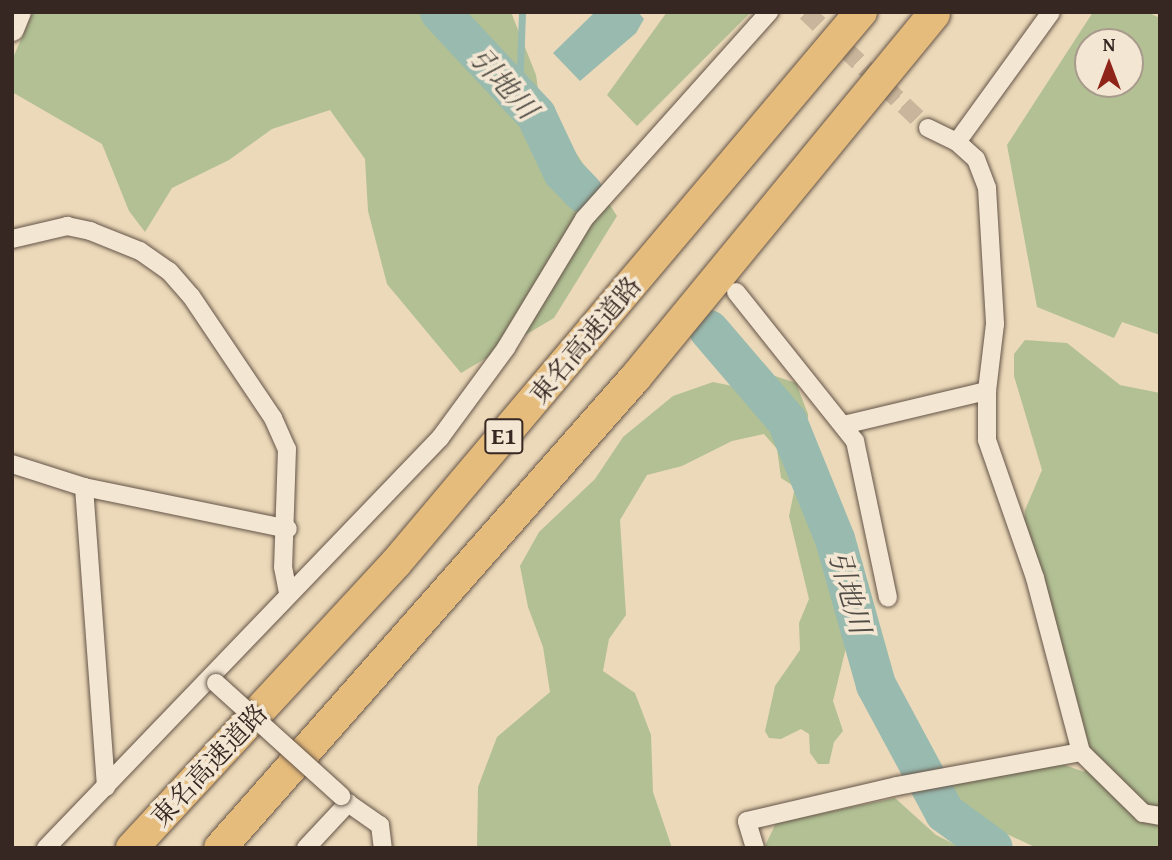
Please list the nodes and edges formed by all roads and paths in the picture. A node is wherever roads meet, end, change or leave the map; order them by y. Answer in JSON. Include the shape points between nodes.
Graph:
{"nodes":[{"id":1,"x":19,"y":12,"type":"edge"},
{"id":2,"x":769,"y":12,"type":"edge"},
{"id":3,"x":861,"y":12,"type":"edge"},
{"id":4,"x":1051,"y":12,"type":"edge"},
{"id":5,"x":934,"y":14,"type":"dead end"},
{"id":6,"x":12,"y":29,"type":"edge"},
{"id":7,"x":928,"y":128,"type":"tunnel mouth"},
{"id":8,"x":957,"y":142,"type":"junction"},
{"id":9,"x":12,"y":239,"type":"edge"},
{"id":10,"x":736,"y":292,"type":"dead end"},
{"id":11,"x":987,"y":391,"type":"junction"},
{"id":12,"x":844,"y":425,"type":"junction"},
{"id":13,"x":12,"y":464,"type":"edge"},
{"id":14,"x":84,"y":487,"type":"junction"},
{"id":15,"x":288,"y":529,"type":"junction"},
{"id":16,"x":288,"y":593,"type":"junction"},
{"id":17,"x":888,"y":598,"type":"dead end"},
{"id":18,"x":211,"y":679,"type":"junction"},
{"id":19,"x":1081,"y":752,"type":"junction"},
{"id":20,"x":106,"y":787,"type":"junction"},
{"id":21,"x":345,"y":800,"type":"junction"},
{"id":22,"x":1160,"y":816,"type":"edge"},
{"id":23,"x":65,"y":839,"type":"edge"},
{"id":24,"x":46,"y":848,"type":"edge"},
{"id":25,"x":132,"y":848,"type":"edge"},
{"id":26,"x":220,"y":848,"type":"edge"},
{"id":27,"x":306,"y":848,"type":"edge"},
{"id":28,"x":383,"y":848,"type":"edge"},
{"id":29,"x":755,"y":848,"type":"edge"}],
"edges":[{"from":1,"to":6,"type":"street"},
{"from":2,"to":16,"type":"street","via":[[584,219],[506,348],[440,438]]},
{"from":3,"to":25,"type":"highway","name":"東名高速道路","number":"E1","via":[[396,563]]},
{"from":4,"to":8,"type":"street"},
{"from":5,"to":26,"type":"highway","number":"E1","via":[[635,378]]},
{"from":7,"to":8,"type":"street"},
{"from":8,"to":11,"type":"street","via":[[976,159],[987,188],[995,324]]},
{"from":9,"to":15,"type":"street","via":[[67,226],[140,251],[169,271],[191,296],[273,418],[287,449]]},
{"from":10,"to":12,"type":"street"},
{"from":11,"to":12,"type":"street"},
{"from":11,"to":19,"type":"street","via":[[987,440],[1035,578]]},
{"from":12,"to":17,"type":"street","via":[[855,441]]},
{"from":13,"to":14,"type":"street"},
{"from":14,"to":15,"type":"street"},
{"from":14,"to":20,"type":"street"},
{"from":15,"to":16,"type":"street","via":[[283,567]]},
{"from":16,"to":18,"type":"street"},
{"from":18,"to":20,"type":"street"},
{"from":18,"to":21,"type":"street","bridge":true},
{"from":19,"to":22,"type":"street","via":[[1143,813]]},
{"from":19,"to":29,"type":"street","via":[[897,786],[747,821]]},
{"from":20,"to":23,"type":"street"},
{"from":21,"to":27,"type":"street"},
{"from":21,"to":28,"type":"street","via":[[380,825]]},
{"from":23,"to":24,"type":"street"}]}
